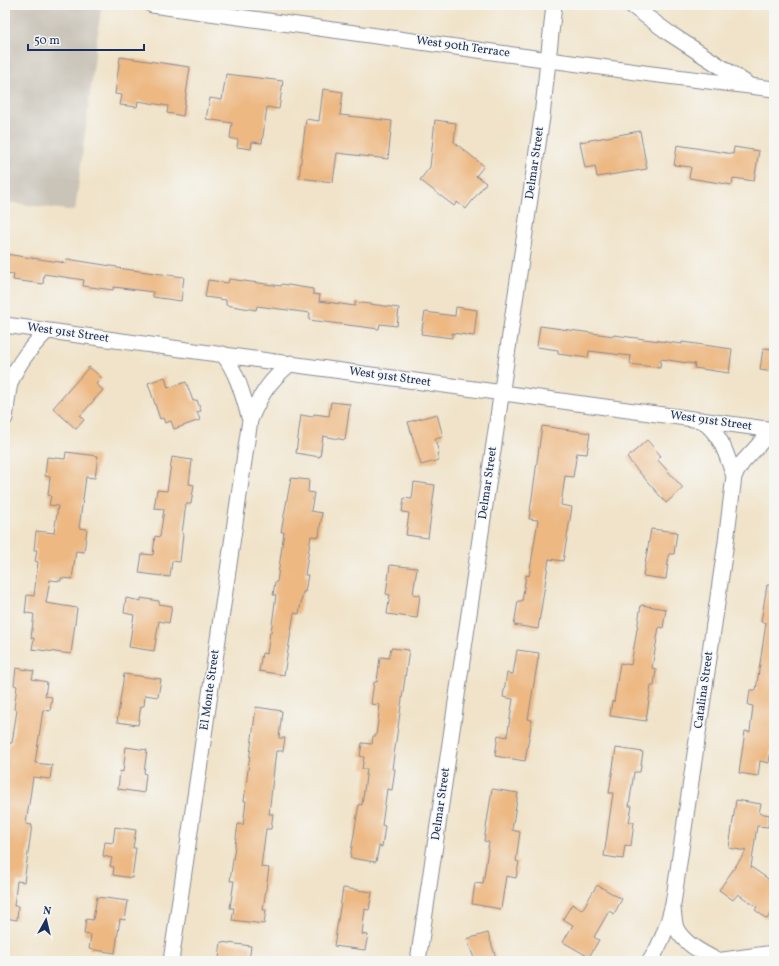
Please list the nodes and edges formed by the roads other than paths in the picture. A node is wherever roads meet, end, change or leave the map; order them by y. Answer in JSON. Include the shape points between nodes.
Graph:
{"nodes":[{"id":1,"x":152,"y":5,"type":"edge"},
{"id":2,"x":554,"y":5,"type":"edge"},
{"id":3,"x":631,"y":5,"type":"edge"},
{"id":4,"x":548,"y":60,"type":"junction"},
{"id":5,"x":748,"y":85,"type":"junction"},
{"id":6,"x":774,"y":89,"type":"edge"},
{"id":7,"x":5,"y":324,"type":"edge"},
{"id":8,"x":47,"y":330,"type":"junction"},
{"id":9,"x":223,"y":354,"type":"junction"},
{"id":10,"x":291,"y":363,"type":"junction"},
{"id":11,"x":5,"y":368,"type":"edge"},
{"id":12,"x":10,"y":386,"type":"junction"},
{"id":13,"x":502,"y":392,"type":"junction"},
{"id":14,"x":5,"y":418,"type":"edge"},
{"id":15,"x":250,"y":420,"type":"junction"},
{"id":16,"x":702,"y":420,"type":"junction"},
{"id":17,"x":774,"y":430,"type":"edge"},
{"id":18,"x":734,"y":476,"type":"junction"},
{"id":19,"x":673,"y":904,"type":"junction"},
{"id":20,"x":774,"y":953,"type":"edge"},
{"id":21,"x":171,"y":961,"type":"edge"},
{"id":22,"x":418,"y":961,"type":"edge"},
{"id":23,"x":650,"y":961,"type":"edge"},
{"id":24,"x":717,"y":961,"type":"edge"}],
"edges":[{"from":1,"to":4,"type":"street","name":"West 90th Terrace"},
{"from":2,"to":4,"type":"street","name":"Delmar Street"},
{"from":3,"to":5,"type":"street"},
{"from":4,"to":5,"type":"street","name":"West 90th Terrace"},
{"from":4,"to":13,"type":"street","name":"Delmar Street"},
{"from":5,"to":6,"type":"street","name":"West 90th Terrace"},
{"from":7,"to":8,"type":"street","name":"West 91st Street"},
{"from":8,"to":9,"type":"street","name":"West 91st Street"},
{"from":8,"to":12,"type":"street","via":[[28,350]]},
{"from":9,"to":10,"type":"street","name":"West 91st Street"},
{"from":9,"to":15,"type":"street","name":"El Monte Street","via":[[237,376]]},
{"from":10,"to":13,"type":"street","name":"West 91st Street"},
{"from":10,"to":15,"type":"street","name":"El Monte Street","via":[[262,393]]},
{"from":11,"to":12,"type":"street"},
{"from":12,"to":14,"type":"street"},
{"from":13,"to":16,"type":"street","name":"West 91st Street"},
{"from":13,"to":22,"type":"street","name":"Delmar Street"},
{"from":15,"to":21,"type":"street","name":"El Monte Street"},
{"from":16,"to":17,"type":"street","name":"West 91st Street"},
{"from":16,"to":18,"type":"street","name":"Catalina Street","via":[[717,434]]},
{"from":17,"to":18,"type":"street","name":"Catalina Street"},
{"from":18,"to":19,"type":"street","name":"Catalina Street"},
{"from":19,"to":23,"type":"street","name":"Catalina Street","via":[[662,941]]},
{"from":19,"to":24,"type":"street","name":"Catalina Street","via":[[676,927],[681,934],[694,947]]},
{"from":20,"to":24,"type":"street"}]}
